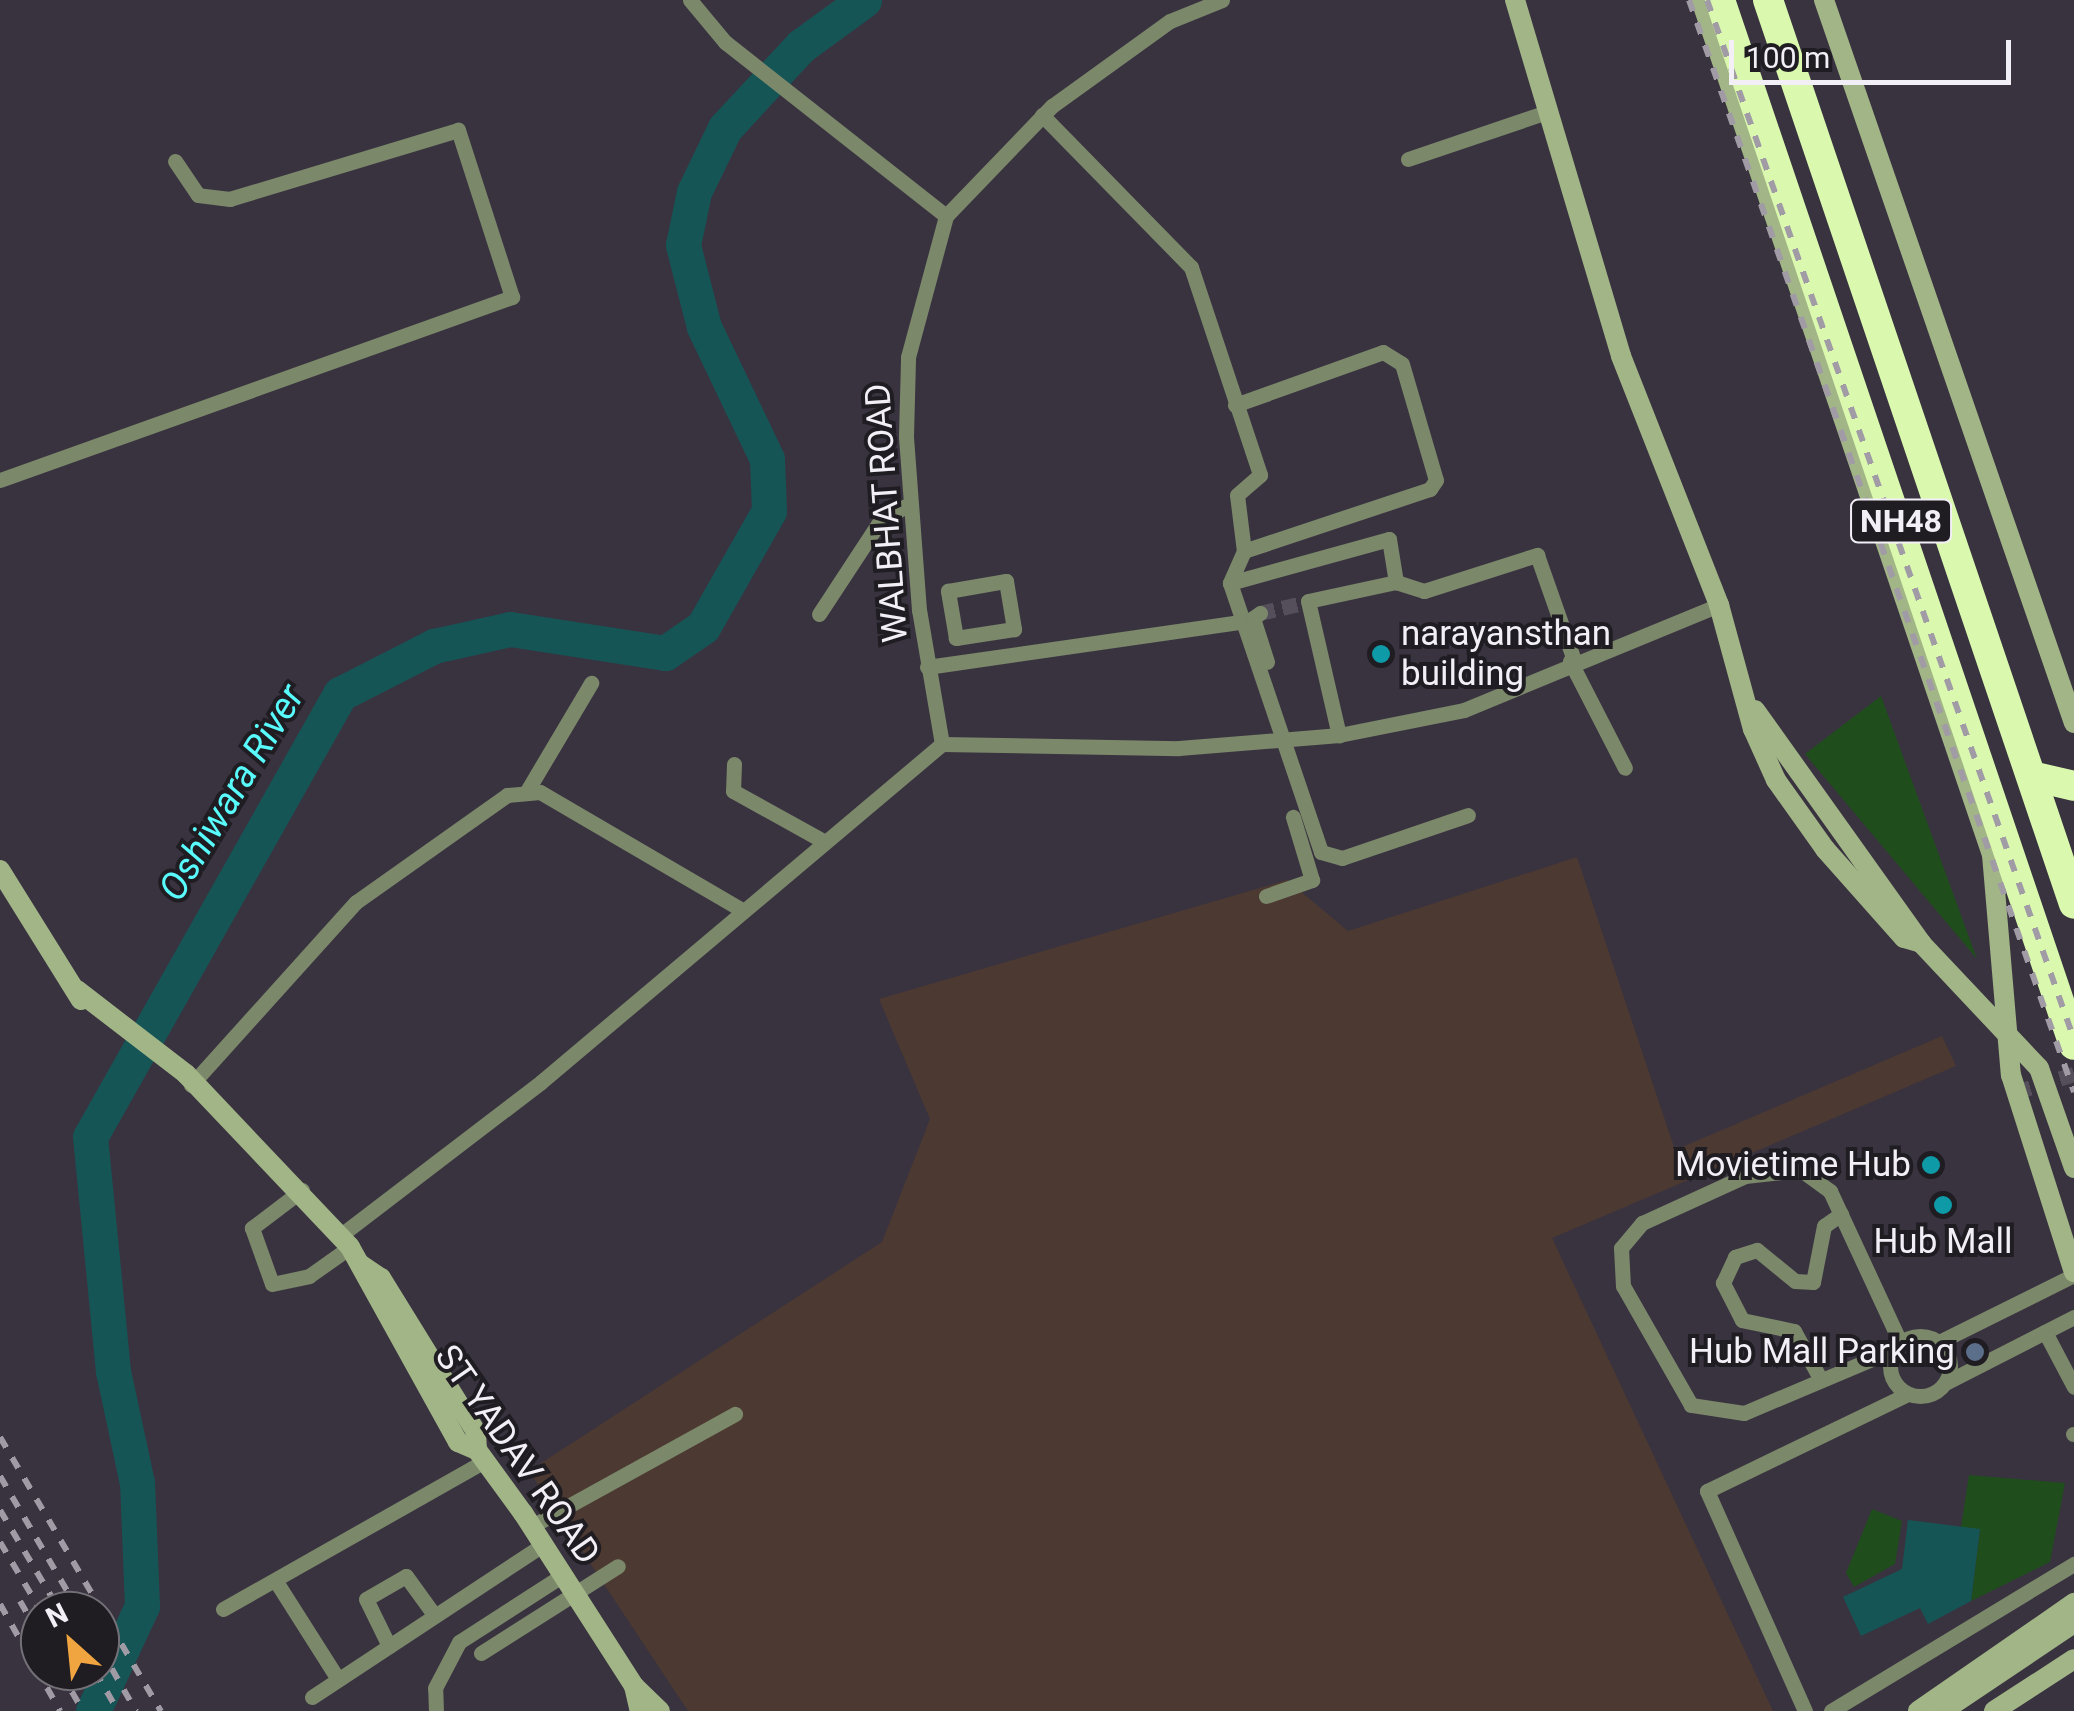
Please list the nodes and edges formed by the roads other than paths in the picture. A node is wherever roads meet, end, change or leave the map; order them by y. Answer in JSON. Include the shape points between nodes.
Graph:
{"nodes":[{"id":1,"x":690,"y":0,"type":"edge"},
{"id":2,"x":1222,"y":0,"type":"edge"},
{"id":3,"x":1515,"y":0,"type":"edge"},
{"id":4,"x":1701,"y":0,"type":"edge"},
{"id":5,"x":1720,"y":0,"type":"edge"},
{"id":6,"x":1768,"y":0,"type":"edge"},
{"id":7,"x":1824,"y":0,"type":"edge"},
{"id":8,"x":1550,"y":111,"type":"junction"},
{"id":9,"x":1042,"y":116,"type":"junction"},
{"id":10,"x":1408,"y":159,"type":"dead end"},
{"id":11,"x":175,"y":162,"type":"dead end"},
{"id":12,"x":946,"y":216,"type":"junction"},
{"id":13,"x":1235,"y":406,"type":"junction"},
{"id":14,"x":0,"y":480,"type":"edge"},
{"id":15,"x":910,"y":504,"type":"junction"},
{"id":16,"x":1244,"y":551,"type":"junction"},
{"id":17,"x":1396,"y":582,"type":"junction"},
{"id":18,"x":1230,"y":583,"type":"junction"},
{"id":19,"x":1719,"y":605,"type":"junction"},
{"id":20,"x":948,"y":606,"type":"junction"},
{"id":21,"x":919,"y":610,"type":"junction"},
{"id":22,"x":1260,"y":612,"type":"dead end"},
{"id":23,"x":819,"y":614,"type":"dead end"},
{"id":24,"x":1239,"y":622,"type":"junction"},
{"id":25,"x":1251,"y":639,"type":"junction"},
{"id":26,"x":1572,"y":660,"type":"junction"},
{"id":27,"x":1267,"y":662,"type":"dead end"},
{"id":28,"x":927,"y":667,"type":"junction"},
{"id":29,"x":591,"y":682,"type":"dead end"},
{"id":30,"x":2074,"y":723,"type":"edge"},
{"id":31,"x":1340,"y":734,"type":"junction"},
{"id":32,"x":1279,"y":741,"type":"junction"},
{"id":33,"x":942,"y":744,"type":"junction"},
{"id":34,"x":734,"y":764,"type":"dead end"},
{"id":35,"x":1625,"y":768,"type":"dead end"},
{"id":36,"x":2036,"y":777,"type":"junction"},
{"id":37,"x":2074,"y":786,"type":"edge"},
{"id":38,"x":526,"y":792,"type":"junction"},
{"id":39,"x":1468,"y":814,"type":"dead end"},
{"id":40,"x":1293,"y":816,"type":"dead end"},
{"id":41,"x":1307,"y":838,"type":"junction"},
{"id":42,"x":824,"y":842,"type":"junction"},
{"id":43,"x":0,"y":870,"type":"edge"},
{"id":44,"x":1266,"y":896,"type":"dead end"},
{"id":45,"x":2074,"y":904,"type":"edge"},
{"id":46,"x":740,"y":909,"type":"junction"},
{"id":47,"x":2008,"y":1034,"type":"junction"},
{"id":48,"x":2074,"y":1045,"type":"edge"},
{"id":49,"x":185,"y":1080,"type":"junction"},
{"id":50,"x":2074,"y":1168,"type":"edge"},
{"id":51,"x":302,"y":1190,"type":"junction"},
{"id":52,"x":1841,"y":1214,"type":"junction"},
{"id":53,"x":350,"y":1249,"type":"junction"},
{"id":54,"x":2074,"y":1274,"type":"edge"},
{"id":55,"x":2074,"y":1318,"type":"edge"},
{"id":56,"x":2046,"y":1332,"type":"junction"},
{"id":57,"x":1939,"y":1342,"type":"junction"},
{"id":58,"x":1897,"y":1346,"type":"junction"},
{"id":59,"x":1821,"y":1380,"type":"junction"},
{"id":60,"x":1945,"y":1383,"type":"junction"},
{"id":61,"x":2074,"y":1387,"type":"edge"},
{"id":62,"x":1908,"y":1394,"type":"junction"},
{"id":63,"x":735,"y":1414,"type":"dead end"},
{"id":64,"x":481,"y":1455,"type":"junction"},
{"id":65,"x":538,"y":1535,"type":"junction"},
{"id":66,"x":2074,"y":1564,"type":"edge"},
{"id":67,"x":618,"y":1566,"type":"dead end"},
{"id":68,"x":2055,"y":1580,"type":"junction"},
{"id":69,"x":278,"y":1583,"type":"junction"},
{"id":70,"x":569,"y":1584,"type":"junction"},
{"id":71,"x":223,"y":1609,"type":"dead end"},
{"id":72,"x":2073,"y":1610,"type":"edge"},
{"id":73,"x":435,"y":1616,"type":"junction"},
{"id":74,"x":389,"y":1646,"type":"junction"},
{"id":75,"x":481,"y":1653,"type":"dead end"},
{"id":76,"x":2074,"y":1660,"type":"edge"},
{"id":77,"x":338,"y":1679,"type":"junction"},
{"id":78,"x":634,"y":1686,"type":"junction"},
{"id":79,"x":312,"y":1696,"type":"dead end"},
{"id":80,"x":436,"y":1711,"type":"edge"},
{"id":81,"x":640,"y":1711,"type":"edge"},
{"id":82,"x":660,"y":1711,"type":"edge"},
{"id":83,"x":1804,"y":1711,"type":"edge"},
{"id":84,"x":1830,"y":1711,"type":"edge"},
{"id":85,"x":1918,"y":1711,"type":"edge"},
{"id":86,"x":1944,"y":1711,"type":"edge"},
{"id":87,"x":1994,"y":1711,"type":"edge"}],
"edges":[{"from":1,"to":12,"type":"street","via":[[726,42]]},
{"from":2,"to":9,"type":"street","name":"WALBHAT ROAD","via":[[1170,21]]},
{"from":3,"to":8,"type":"main road"},
{"from":4,"to":47,"type":"main road","via":[[1992,856]]},
{"from":5,"to":48,"type":"highway","number":"NH48"},
{"from":6,"to":36,"type":"highway","number":"NH48"},
{"from":7,"to":30,"type":"main road"},
{"from":8,"to":10,"type":"street"},
{"from":8,"to":19,"type":"main road","via":[[1634,350],[1631,369]]},
{"from":9,"to":12,"type":"street","name":"WALBHAT ROAD"},
{"from":9,"to":13,"type":"street","via":[[1192,267]]},
{"from":11,"to":14,"type":"street","via":[[198,195],[230,199],[458,130],[512,297]]},
{"from":12,"to":15,"type":"street","name":"WALBHAT ROAD","via":[[908,357]]},
{"from":13,"to":16,"type":"street","via":[[1260,475],[1238,495]]},
{"from":13,"to":16,"type":"street","via":[[1392,353],[1436,480],[1422,495]]},
{"from":15,"to":21,"type":"street","name":"WALBHAT ROAD"},
{"from":15,"to":23,"type":"street","via":[[880,520]]},
{"from":16,"to":18,"type":"street"},
{"from":17,"to":18,"type":"street","via":[[1385,538]]},
{"from":17,"to":26,"type":"street","via":[[1424,591],[1537,555]]},
{"from":17,"to":31,"type":"street","via":[[1304,602]]},
{"from":18,"to":24,"type":"street"},
{"from":19,"to":26,"type":"street"},
{"from":19,"to":47,"type":"main road","via":[[1755,710],[1753,728],[1783,776],[1904,938],[1920,943]]},
{"from":20,"to":20,"type":"street","via":[[950,590],[1006,580],[1014,628],[956,638]]},
{"from":20,"to":21,"type":"street"},
{"from":21,"to":28,"type":"street","name":"WALBHAT ROAD"},
{"from":22,"to":25,"type":"street","via":[[1253,616]]},
{"from":24,"to":25,"type":"street"},
{"from":24,"to":28,"type":"street"},
{"from":25,"to":27,"type":"street"},
{"from":25,"to":32,"type":"street"},
{"from":26,"to":31,"type":"street","via":[[1464,710]]},
{"from":26,"to":35,"type":"street"},
{"from":28,"to":33,"type":"street","name":"WALBHAT ROAD"},
{"from":29,"to":38,"type":"street"},
{"from":31,"to":32,"type":"street"},
{"from":32,"to":33,"type":"street"},
{"from":32,"to":41,"type":"street"},
{"from":33,"to":42,"type":"street"},
{"from":34,"to":42,"type":"street","via":[[734,791]]},
{"from":36,"to":37,"type":"highway"},
{"from":36,"to":45,"type":"highway","number":"NH48"},
{"from":38,"to":46,"type":"street"},
{"from":38,"to":49,"type":"street","via":[[484,804],[356,902]]},
{"from":39,"to":41,"type":"street","via":[[1342,858],[1321,852]]},
{"from":40,"to":41,"type":"street"},
{"from":41,"to":44,"type":"street","via":[[1312,880]]},
{"from":42,"to":46,"type":"street"},
{"from":43,"to":49,"type":"main road","name":"ST YADAV ROAD","via":[[83,995]]},
{"from":46,"to":53,"type":"street"},
{"from":47,"to":50,"type":"main road","via":[[2039,1068]]},
{"from":47,"to":54,"type":"main road","via":[[2011,1076]]},
{"from":49,"to":51,"type":"main road","name":"ST YADAV ROAD"},
{"from":51,"to":53,"type":"main road","name":"ST YADAV ROAD"},
{"from":51,"to":53,"type":"street","via":[[252,1228],[272,1284],[310,1276]]},
{"from":52,"to":58,"type":"street"},
{"from":52,"to":59,"type":"street","via":[[1824,1226],[1813,1282],[1795,1281],[1757,1250],[1735,1257],[1723,1283],[1742,1320],[1794,1331]]},
{"from":52,"to":59,"type":"street","via":[[1819,1180],[1770,1170],[1642,1223],[1619,1266],[1692,1405],[1744,1412]]},
{"from":53,"to":64,"type":"main road","name":"ST YADAV ROAD","via":[[458,1442]]},
{"from":54,"to":57,"type":"street"},
{"from":55,"to":56,"type":"street"},
{"from":56,"to":60,"type":"street"},
{"from":56,"to":61,"type":"street"},
{"from":57,"to":58,"type":"street"},
{"from":57,"to":60,"type":"street","via":[[1950,1364]]},
{"from":58,"to":59,"type":"street"},
{"from":58,"to":62,"type":"street","via":[[1890,1370]]},
{"from":60,"to":62,"type":"street","via":[[1928,1396]]},
{"from":62,"to":83,"type":"street","via":[[1707,1490]]},
{"from":63,"to":65,"type":"street"},
{"from":64,"to":65,"type":"main road","name":"ST YADAV ROAD"},
{"from":64,"to":69,"type":"street"},
{"from":65,"to":70,"type":"main road","name":"ST YADAV ROAD"},
{"from":65,"to":73,"type":"street"},
{"from":66,"to":68,"type":"street"},
{"from":67,"to":70,"type":"street"},
{"from":68,"to":72,"type":"street"},
{"from":68,"to":84,"type":"street"},
{"from":69,"to":71,"type":"street"},
{"from":69,"to":77,"type":"street"},
{"from":70,"to":75,"type":"street"},
{"from":70,"to":78,"type":"main road","name":"ST YADAV ROAD"},
{"from":70,"to":80,"type":"street","via":[[458,1642],[435,1688]]},
{"from":72,"to":85,"type":"main road"},
{"from":72,"to":86,"type":"main road"},
{"from":73,"to":74,"type":"street"},
{"from":73,"to":74,"type":"street","via":[[406,1576],[366,1599]]},
{"from":74,"to":77,"type":"street"},
{"from":76,"to":87,"type":"main road"},
{"from":77,"to":79,"type":"street"},
{"from":78,"to":81,"type":"main road","name":"ST YADAV ROAD"},
{"from":78,"to":82,"type":"main road"}]}
